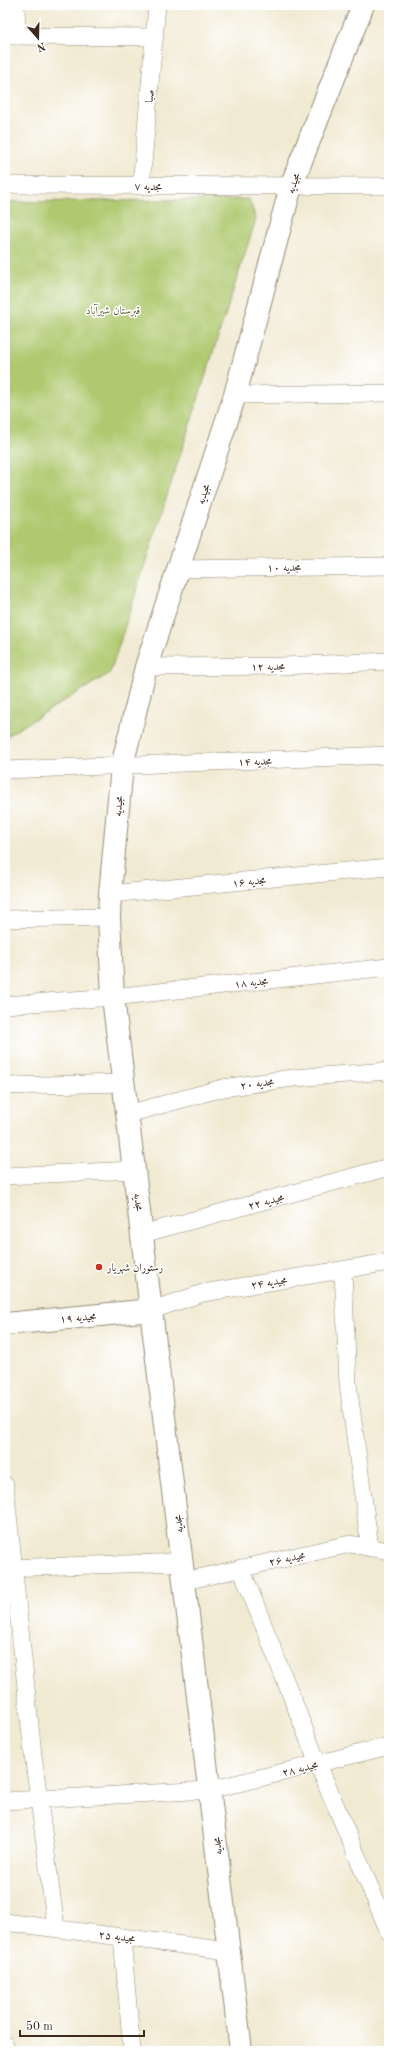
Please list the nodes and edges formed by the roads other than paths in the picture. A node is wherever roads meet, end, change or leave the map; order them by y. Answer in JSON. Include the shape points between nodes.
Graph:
{"nodes":[{"id":1,"x":16,"y":5,"type":"edge"},
{"id":2,"x":157,"y":5,"type":"edge"},
{"id":3,"x":363,"y":5,"type":"edge"},
{"id":4,"x":11,"y":36,"type":"edge"},
{"id":5,"x":154,"y":37,"type":"junction"},
{"id":6,"x":5,"y":185,"type":"edge"},
{"id":7,"x":141,"y":186,"type":"junction"},
{"id":8,"x":291,"y":186,"type":"junction"},
{"id":9,"x":389,"y":186,"type":"edge"},
{"id":10,"x":389,"y":393,"type":"edge"},
{"id":11,"x":235,"y":395,"type":"junction"},
{"id":12,"x":389,"y":566,"type":"edge"},
{"id":13,"x":179,"y":569,"type":"junction"},
{"id":14,"x":389,"y":661,"type":"edge"},
{"id":15,"x":146,"y":667,"type":"junction"},
{"id":16,"x":389,"y":755,"type":"edge"},
{"id":17,"x":122,"y":766,"type":"junction"},
{"id":18,"x":5,"y":770,"type":"edge"},
{"id":19,"x":389,"y":867,"type":"edge"},
{"id":20,"x":110,"y":894,"type":"junction"},
{"id":21,"x":109,"y":917,"type":"junction"},
{"id":22,"x":5,"y":919,"type":"edge"},
{"id":23,"x":389,"y":967,"type":"edge"},
{"id":24,"x":113,"y":997,"type":"junction"},
{"id":25,"x":5,"y":1005,"type":"edge"},
{"id":26,"x":389,"y":1071,"type":"edge"},
{"id":27,"x":124,"y":1083,"type":"junction"},
{"id":28,"x":5,"y":1086,"type":"edge"},
{"id":29,"x":128,"y":1114,"type":"junction"},
{"id":30,"x":389,"y":1167,"type":"edge"},
{"id":31,"x":134,"y":1170,"type":"junction"},
{"id":32,"x":5,"y":1176,"type":"edge"},
{"id":33,"x":142,"y":1234,"type":"junction"},
{"id":34,"x":389,"y":1262,"type":"edge"},
{"id":35,"x":343,"y":1270,"type":"junction"},
{"id":36,"x":152,"y":1310,"type":"junction"},
{"id":37,"x":5,"y":1324,"type":"edge"},
{"id":38,"x":5,"y":1485,"type":"edge"},
{"id":39,"x":370,"y":1548,"type":"junction"},
{"id":40,"x":389,"y":1551,"type":"edge"},
{"id":41,"x":10,"y":1567,"type":"edge"},
{"id":42,"x":241,"y":1568,"type":"junction"},
{"id":43,"x":184,"y":1571,"type":"junction"},
{"id":44,"x":389,"y":1746,"type":"edge"},
{"id":45,"x":318,"y":1764,"type":"junction"},
{"id":46,"x":210,"y":1790,"type":"junction"},
{"id":47,"x":5,"y":1801,"type":"edge"},
{"id":48,"x":38,"y":1801,"type":"junction"},
{"id":49,"x":5,"y":1922,"type":"edge"},
{"id":50,"x":56,"y":1928,"type":"junction"},
{"id":51,"x":389,"y":1932,"type":"edge"},
{"id":52,"x":122,"y":1937,"type":"junction"},
{"id":53,"x":229,"y":1951,"type":"junction"},
{"id":54,"x":5,"y":2045,"type":"edge"},
{"id":55,"x":6,"y":2051,"type":"edge"},
{"id":56,"x":132,"y":2051,"type":"edge"},
{"id":57,"x":241,"y":2051,"type":"edge"}],
"edges":[{"from":1,"to":4,"type":"street"},
{"from":2,"to":5,"type":"street","name":"صبا"},
{"from":3,"to":8,"type":"street","name":"مجیدیه"},
{"from":4,"to":5,"type":"street"},
{"from":5,"to":7,"type":"street","name":"صبا"},
{"from":6,"to":7,"type":"street","name":"مجدیه ۷"},
{"from":7,"to":8,"type":"street","name":"مجدیه ۷"},
{"from":8,"to":9,"type":"street","name":"مجدیه ۷"},
{"from":8,"to":11,"type":"street","name":"مجیدیه"},
{"from":10,"to":11,"type":"street"},
{"from":11,"to":13,"type":"street","name":"مجیدیه"},
{"from":12,"to":13,"type":"street","name":"مجدیه ۱۰"},
{"from":13,"to":15,"type":"street","name":"مجیدیه"},
{"from":14,"to":15,"type":"street","name":"مجدیه ۱۲","via":[[283,666]]},
{"from":15,"to":17,"type":"street","name":"مجیدیه"},
{"from":16,"to":17,"type":"street","name":"مجدیه ۱۴"},
{"from":17,"to":18,"type":"street","name":"مجدیه ۱۴"},
{"from":17,"to":20,"type":"street","name":"مجیدیه"},
{"from":19,"to":20,"type":"street","name":"مجدیه ۱۶"},
{"from":20,"to":21,"type":"street","name":"مجیدیه"},
{"from":21,"to":22,"type":"street"},
{"from":21,"to":24,"type":"street","name":"مجیدیه"},
{"from":23,"to":24,"type":"street","name":"مجدیه ۱۸"},
{"from":24,"to":25,"type":"street","name":"مجدیه ۱۸"},
{"from":24,"to":27,"type":"street","name":"مجدیه"},
{"from":26,"to":29,"type":"street","name":"مجدیه ۲۰","via":[[293,1078],[223,1088]]},
{"from":27,"to":28,"type":"street"},
{"from":27,"to":29,"type":"street","name":"مجدیه"},
{"from":29,"to":31,"type":"street","name":"مجدیه"},
{"from":30,"to":33,"type":"street","name":"مجیدیه ۲۲"},
{"from":31,"to":32,"type":"street"},
{"from":31,"to":33,"type":"street","name":"مجدیه"},
{"from":33,"to":36,"type":"street","name":"مجدیه"},
{"from":34,"to":35,"type":"street","name":"مجیدیه ۲۴"},
{"from":35,"to":36,"type":"street","name":"مجیدیه ۲۴","via":[[203,1293]]},
{"from":35,"to":39,"type":"street","via":[[348,1384]]},
{"from":36,"to":37,"type":"street","name":"مجیدیه ۱۹"},
{"from":36,"to":43,"type":"street","name":"مجدیه"},
{"from":38,"to":41,"type":"street"},
{"from":39,"to":40,"type":"street","name":"مجیدیه ۲۶"},
{"from":39,"to":42,"type":"street","name":"مجیدیه ۲۶","via":[[350,1544]]},
{"from":41,"to":43,"type":"street","name":"مجیدیه ۲۶"},
{"from":41,"to":48,"type":"street"},
{"from":42,"to":43,"type":"street","name":"مجیدیه ۲۶"},
{"from":42,"to":45,"type":"street"},
{"from":43,"to":46,"type":"street","name":"مجدیه"},
{"from":44,"to":45,"type":"street","name":"مجیدیه ۲۸"},
{"from":45,"to":46,"type":"street","name":"مجیدیه ۲۸"},
{"from":45,"to":51,"type":"street"},
{"from":46,"to":48,"type":"street","name":"مجیدیه ۲۸"},
{"from":46,"to":53,"type":"street","name":"مجدیه"},
{"from":47,"to":48,"type":"street","name":"مجیدیه ۲۸"},
{"from":48,"to":50,"type":"street"},
{"from":49,"to":50,"type":"street","name":"مجیدیه ۲۵"},
{"from":50,"to":52,"type":"street","name":"مجیدیه ۲۵"},
{"from":52,"to":53,"type":"street","name":"مجیدیه ۲۵"},
{"from":52,"to":56,"type":"street"},
{"from":53,"to":57,"type":"street","name":"مجدیه"},
{"from":54,"to":55,"type":"street"}]}
